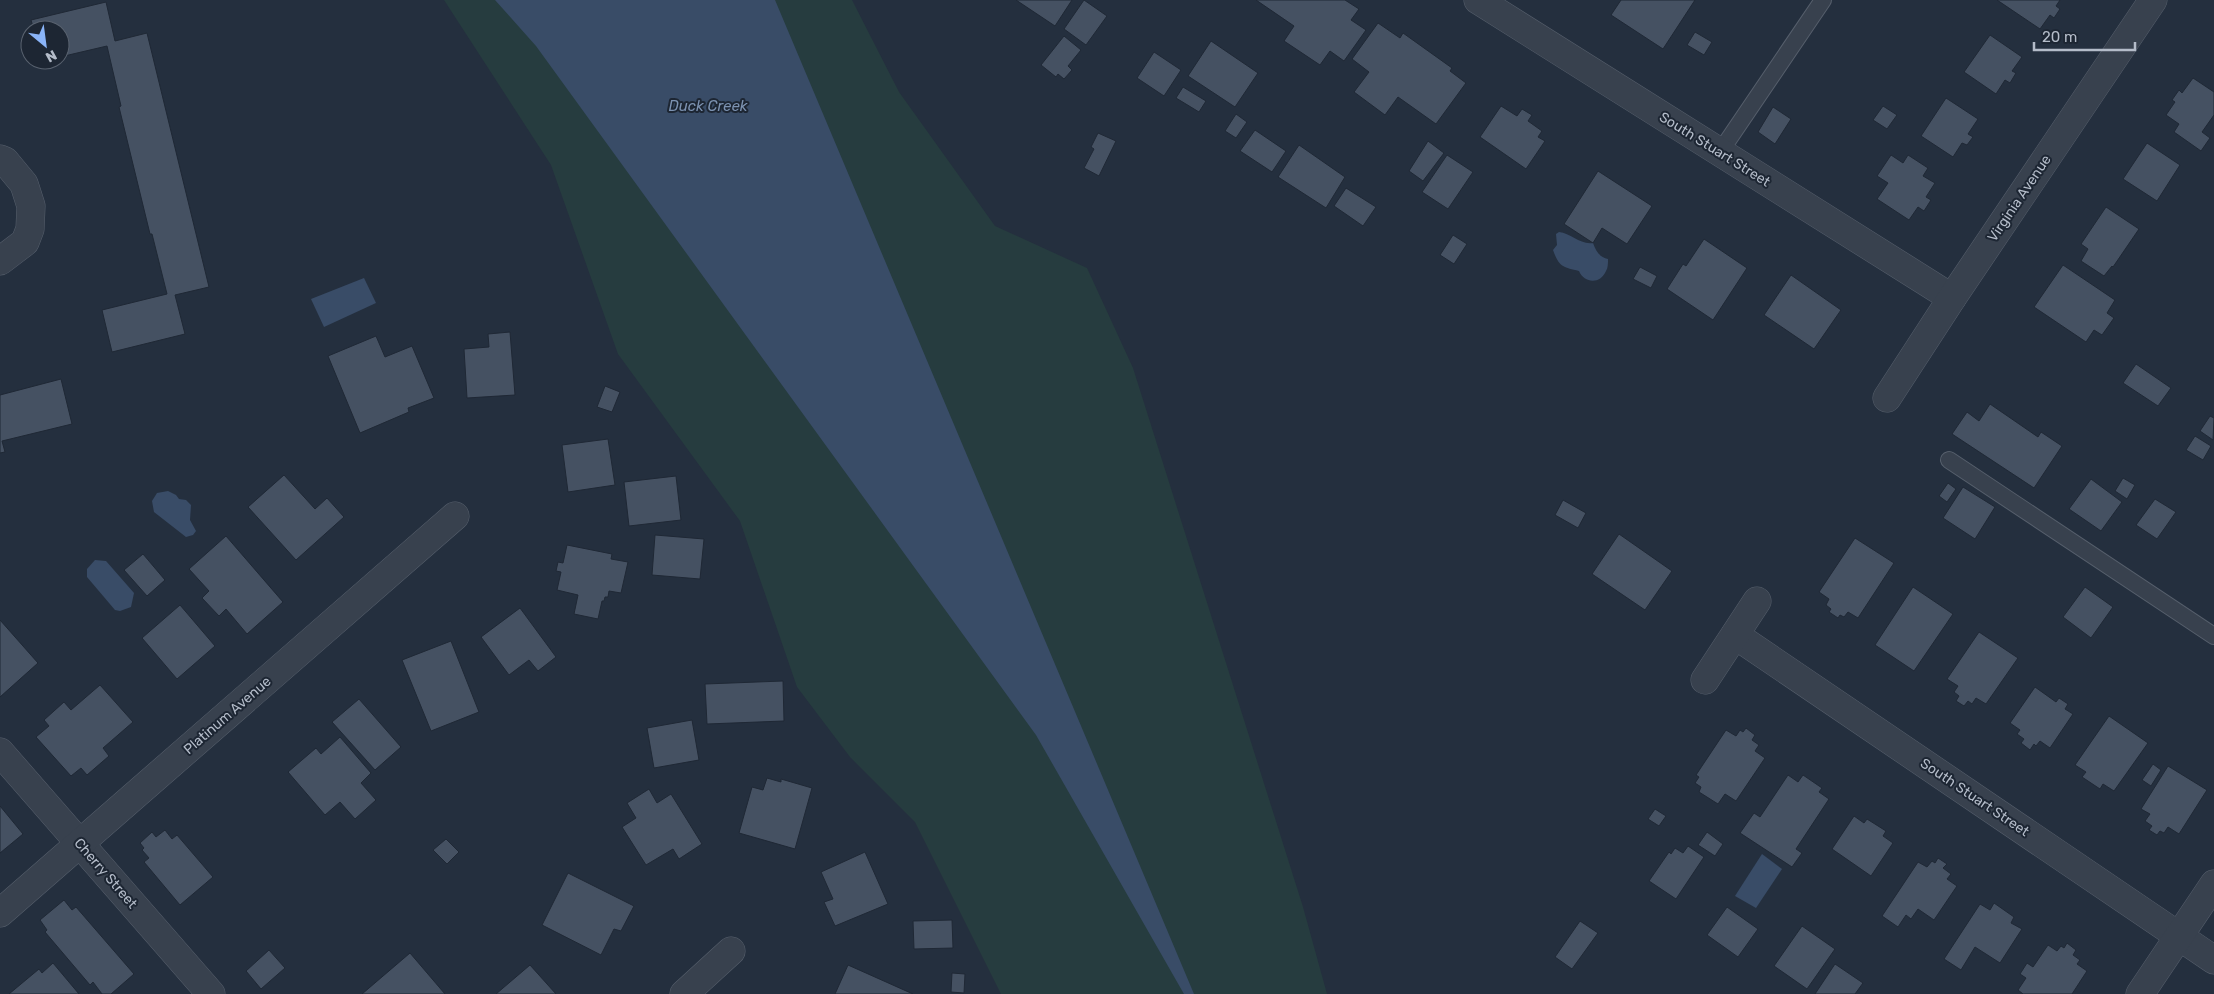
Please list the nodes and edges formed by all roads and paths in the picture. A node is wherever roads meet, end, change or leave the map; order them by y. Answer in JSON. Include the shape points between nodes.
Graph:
{"nodes":[{"id":1,"x":1823,"y":0,"type":"edge"},
{"id":2,"x":2154,"y":0,"type":"edge"},
{"id":3,"x":1495,"y":4,"type":"edge"},
{"id":4,"x":1720,"y":152,"type":"junction"},
{"id":5,"x":0,"y":159,"type":"edge"},
{"id":6,"x":0,"y":261,"type":"edge"},
{"id":7,"x":1952,"y":298,"type":"junction"},
{"id":8,"x":1888,"y":398,"type":"dead end"},
{"id":9,"x":1949,"y":460,"type":"dead end"},
{"id":10,"x":455,"y":516,"type":"dead end"},
{"id":11,"x":1757,"y":601,"type":"dead end"},
{"id":12,"x":1735,"y":636,"type":"junction"},
{"id":13,"x":2214,"y":636,"type":"edge"},
{"id":14,"x":1705,"y":680,"type":"dead end"},
{"id":15,"x":0,"y":752,"type":"edge"},
{"id":16,"x":80,"y":844,"type":"junction"},
{"id":17,"x":2214,"y":884,"type":"edge"},
{"id":18,"x":0,"y":913,"type":"edge"},
{"id":19,"x":2180,"y":936,"type":"junction"},
{"id":20,"x":731,"y":950,"type":"dead end"},
{"id":21,"x":2214,"y":960,"type":"edge"},
{"id":22,"x":211,"y":994,"type":"edge"},
{"id":23,"x":684,"y":994,"type":"edge"},
{"id":24,"x":2140,"y":994,"type":"edge"}],
"edges":[{"from":1,"to":4,"type":"lane"},
{"from":2,"to":7,"type":"street","name":"Virginia Avenue"},
{"from":3,"to":4,"type":"street","name":"South Stuart Street"},
{"from":4,"to":7,"type":"street","name":"South Stuart Street"},
{"from":5,"to":6,"type":"street","via":[[24,184],[31,206],[30,229],[25,242]]},
{"from":7,"to":8,"type":"street","name":"Virginia Avenue"},
{"from":9,"to":13,"type":"lane"},
{"from":10,"to":16,"type":"street","name":"Platinum Avenue"},
{"from":11,"to":12,"type":"street"},
{"from":12,"to":14,"type":"street"},
{"from":12,"to":19,"type":"street","name":"South Stuart Street"},
{"from":15,"to":16,"type":"street","name":"Cherry Street"},
{"from":16,"to":18,"type":"street","name":"Platinum Avenue"},
{"from":16,"to":22,"type":"street","name":"Cherry Street"},
{"from":17,"to":19,"type":"street"},
{"from":19,"to":21,"type":"street","name":"South Stuart Street"},
{"from":19,"to":24,"type":"street"},
{"from":20,"to":23,"type":"street"}]}
